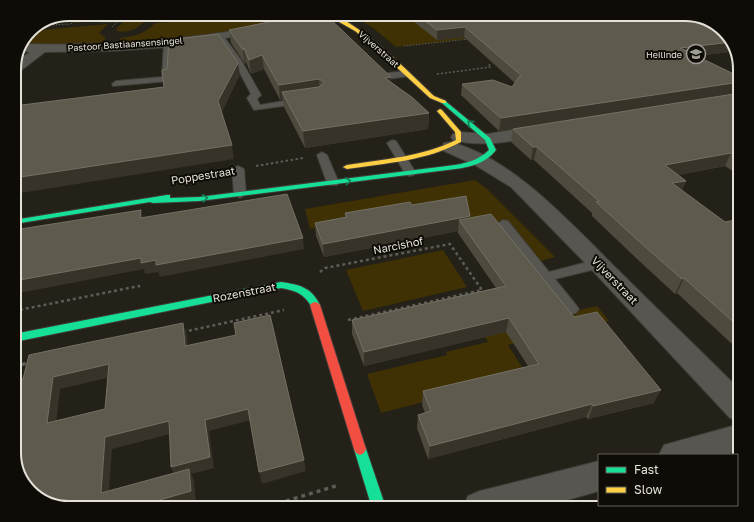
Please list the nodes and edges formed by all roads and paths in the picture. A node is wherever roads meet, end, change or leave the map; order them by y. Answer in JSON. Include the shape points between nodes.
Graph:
{"nodes":[{"id":1,"x":74,"y":21,"type":"edge"},
{"id":2,"x":107,"y":21,"type":"edge"},
{"id":3,"x":173,"y":21,"type":"edge"},
{"id":4,"x":337,"y":21,"type":"edge"},
{"id":5,"x":117,"y":22,"type":"junction"},
{"id":6,"x":52,"y":25,"type":"edge"},
{"id":7,"x":110,"y":28,"type":"dead end"},
{"id":8,"x":267,"y":28,"type":"edge"},
{"id":9,"x":219,"y":36,"type":"junction"},
{"id":10,"x":470,"y":39,"type":"edge"},
{"id":11,"x":167,"y":43,"type":"junction"},
{"id":12,"x":404,"y":46,"type":"dead end"},
{"id":13,"x":26,"y":48,"type":"edge"},
{"id":14,"x":42,"y":49,"type":"junction"},
{"id":15,"x":488,"y":63,"type":"dead end"},
{"id":16,"x":22,"y":64,"type":"edge"},
{"id":17,"x":406,"y":74,"type":"junction"},
{"id":18,"x":431,"y":75,"type":"dead end"},
{"id":19,"x":388,"y":76,"type":"edge"},
{"id":20,"x":116,"y":84,"type":"dead end"},
{"id":21,"x":432,"y":97,"type":"junction"},
{"id":22,"x":313,"y":99,"type":"edge"},
{"id":23,"x":557,"y":128,"type":"edge"},
{"id":24,"x":488,"y":139,"type":"junction"},
{"id":25,"x":455,"y":142,"type":"junction"},
{"id":26,"x":392,"y":143,"type":"dead end"},
{"id":27,"x":322,"y":155,"type":"joint"},
{"id":28,"x":401,"y":157,"type":"junction"},
{"id":29,"x":481,"y":160,"type":"junction"},
{"id":30,"x":238,"y":169,"type":"junction"},
{"id":31,"x":325,"y":171,"type":"junction"},
{"id":32,"x":410,"y":173,"type":"junction"},
{"id":33,"x":185,"y":178,"type":"dead end"},
{"id":34,"x":333,"y":182,"type":"junction"},
{"id":35,"x":237,"y":186,"type":"junction"},
{"id":36,"x":152,"y":201,"type":"junction"},
{"id":37,"x":21,"y":221,"type":"edge"},
{"id":38,"x":503,"y":224,"type":"dead end"},
{"id":39,"x":599,"y":264,"type":"junction"},
{"id":40,"x":546,"y":277,"type":"junction"},
{"id":41,"x":303,"y":290,"type":"junction"},
{"id":42,"x":482,"y":290,"type":"junction"},
{"id":43,"x":486,"y":297,"type":"edge"},
{"id":44,"x":571,"y":308,"type":"dead end"},
{"id":45,"x":322,"y":326,"type":"junction"},
{"id":46,"x":21,"y":337,"type":"edge"},
{"id":47,"x":733,"y":402,"type":"edge"},
{"id":48,"x":733,"y":439,"type":"edge"},
{"id":49,"x":679,"y":454,"type":"edge"},
{"id":50,"x":369,"y":476,"type":"junction"},
{"id":51,"x":598,"y":476,"type":"edge"},
{"id":52,"x":286,"y":501,"type":"edge"},
{"id":53,"x":377,"y":501,"type":"edge"},
{"id":54,"x":506,"y":501,"type":"edge"}],
"edges":[{"from":1,"to":6,"type":"path","via":[[71,24]]},
{"from":2,"to":5,"type":"path"},
{"from":3,"to":5,"type":"path"},
{"from":4,"to":17,"type":"street","name":"Vijverstraat","via":[[351,26]]},
{"from":5,"to":7,"type":"path"},
{"from":8,"to":9,"type":"street","name":"Pastoor Bastiaansensingel"},
{"from":9,"to":11,"type":"street","name":"Pastoor Bastiaansensingel"},
{"from":9,"to":22,"type":"lane","via":[[237,60],[256,95],[252,98],[257,108]]},
{"from":10,"to":12,"type":"path"},
{"from":11,"to":14,"type":"street","name":"Pastoor Bastiaansensingel"},
{"from":11,"to":20,"type":"lane","via":[[166,79]]},
{"from":13,"to":14,"type":"street","name":"Pastoor Bastiaansensingel"},
{"from":14,"to":16,"type":"street"},
{"from":15,"to":18,"type":"path","via":[[491,67]]},
{"from":17,"to":19,"type":"lane","name":"Vijverstraat"},
{"from":17,"to":21,"type":"street","name":"Vijverstraat"},
{"from":24,"to":21,"type":"street","name":"Vijverstraat","one_way":true,"via":[[448,104]]},
{"from":21,"to":25,"type":"street","name":"Vijverstraat","via":[[436,107],[458,132]]},
{"from":23,"to":24,"type":"street"},
{"from":24,"to":25,"type":"street"},
{"from":24,"to":29,"type":"street","via":[[493,150]]},
{"from":25,"to":28,"type":"street"},
{"from":25,"to":29,"type":"street","name":"Vijverstraat"},
{"from":26,"to":28,"type":"lane"},
{"from":27,"to":30,"type":"path","name":"Poppestraat"},
{"from":27,"to":31,"type":"lane"},
{"from":28,"to":31,"type":"street"},
{"from":28,"to":32,"type":"lane"},
{"from":29,"to":32,"type":"street","name":"Poppestraat","via":[[462,166]]},
{"from":29,"to":39,"type":"street","name":"Vijverstraat","via":[[518,183]]},
{"from":30,"to":33,"type":"path","name":"Poppestraat"},
{"from":30,"to":35,"type":"lane"},
{"from":31,"to":34,"type":"lane"},
{"from":34,"to":32,"type":"street","name":"Poppestraat","one_way":true},
{"from":34,"to":35,"type":"street","name":"Poppestraat"},
{"from":35,"to":36,"type":"street","name":"Poppestraat"},
{"from":36,"to":35,"type":"street","name":"Poppestraat","one_way":true,"via":[[199,199]]},
{"from":36,"to":37,"type":"street","name":"Poppestraat"},
{"from":38,"to":40,"type":"lane"},
{"from":39,"to":40,"type":"lane"},
{"from":39,"to":47,"type":"street","name":"Vijverstraat"},
{"from":40,"to":44,"type":"lane"},
{"from":41,"to":42,"type":"path","name":"Narcishof","via":[[325,268],[450,244]]},
{"from":41,"to":45,"type":"street","via":[[312,298]]},
{"from":41,"to":46,"type":"street","name":"Rozenstraat","via":[[280,285]]},
{"from":42,"to":43,"type":"path","name":"Narcishof"},
{"from":42,"to":45,"type":"path"},
{"from":45,"to":50,"type":"street"},
{"from":48,"to":49,"type":"street"},
{"from":50,"to":52,"type":"path"},
{"from":50,"to":53,"type":"street"},
{"from":51,"to":54,"type":"street"}]}
